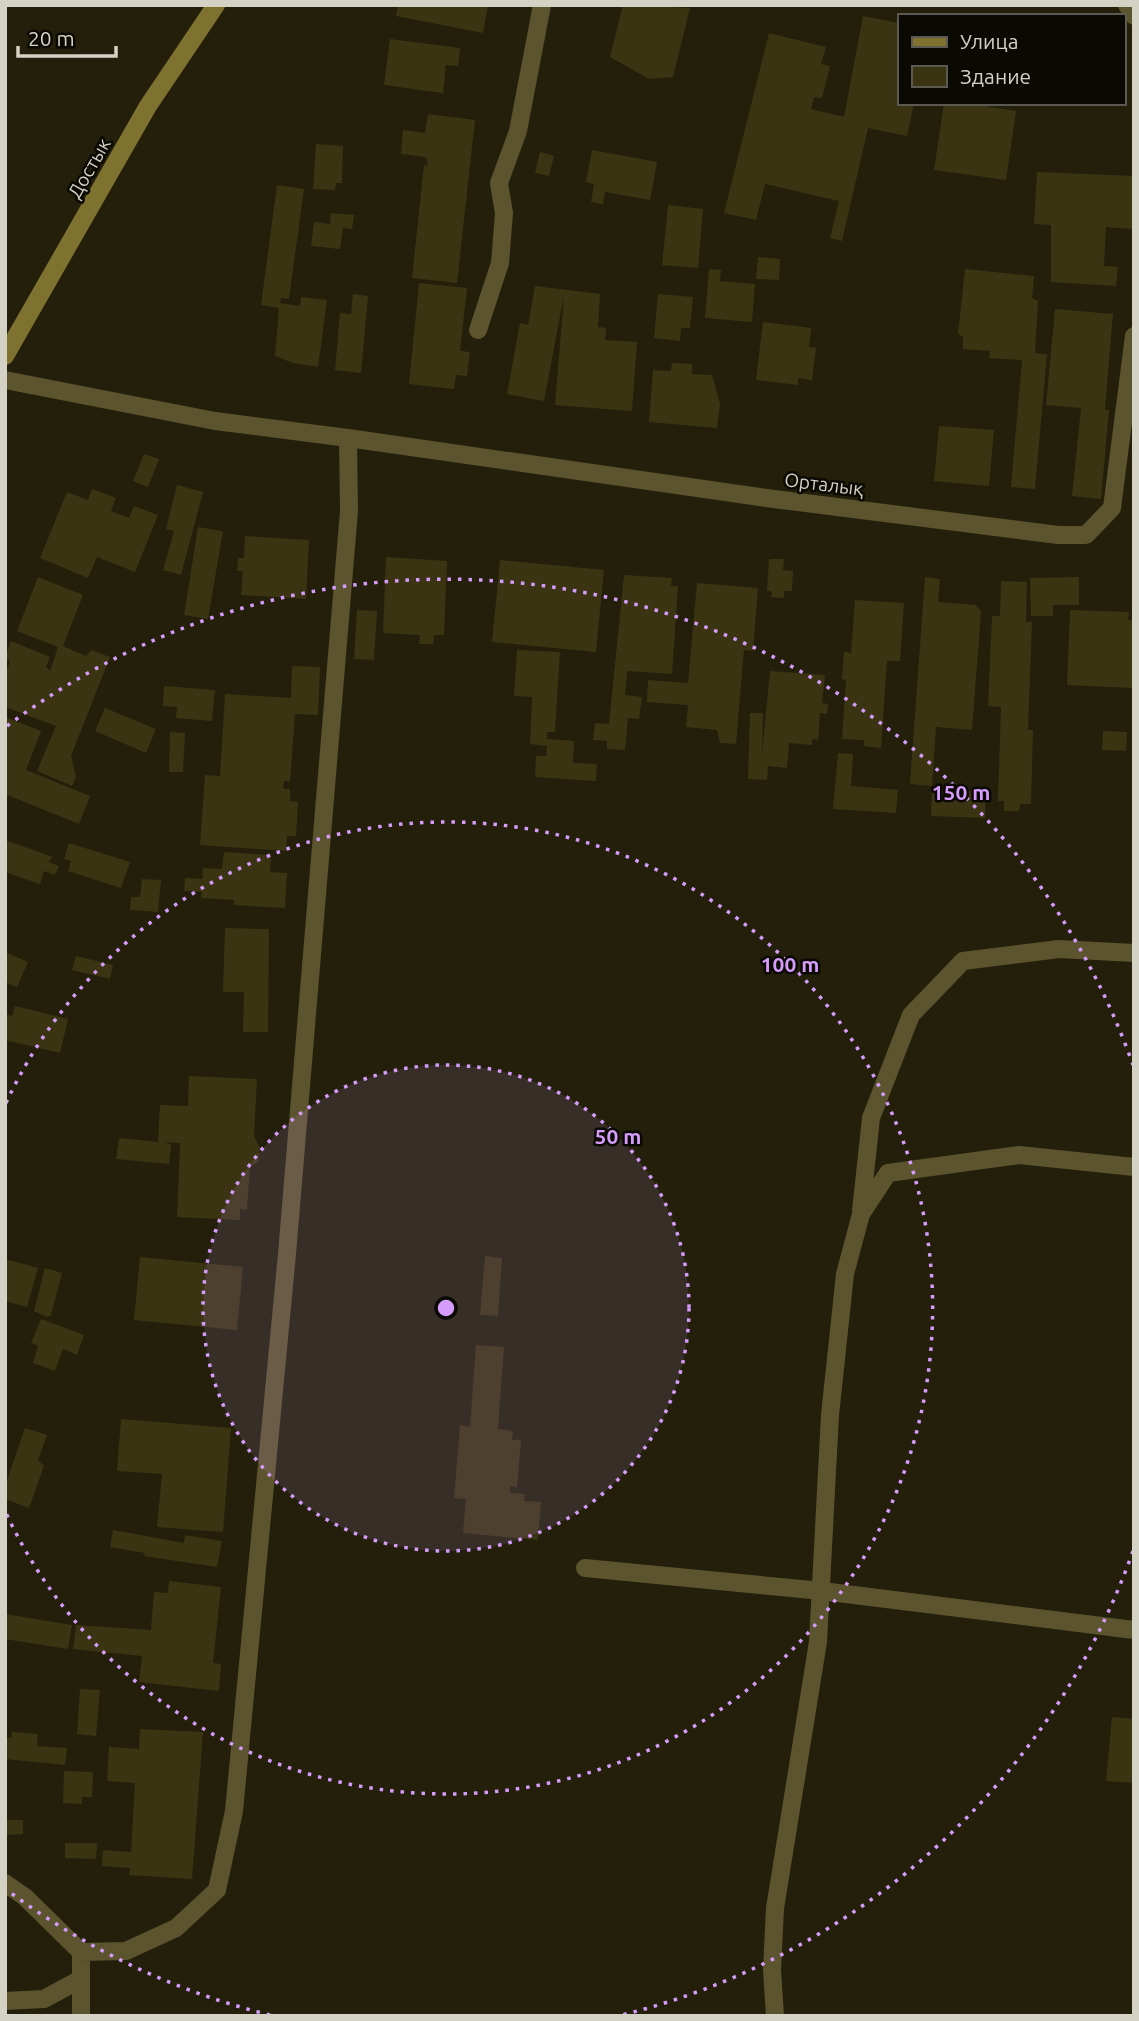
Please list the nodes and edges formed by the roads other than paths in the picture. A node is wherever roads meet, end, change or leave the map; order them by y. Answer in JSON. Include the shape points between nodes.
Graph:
{"nodes":[{"id":1,"x":216,"y":5,"type":"edge"},
{"id":2,"x":542,"y":5,"type":"edge"},
{"id":3,"x":1127,"y":5,"type":"edge"},
{"id":4,"x":1134,"y":16,"type":"edge"},
{"id":5,"x":478,"y":330,"type":"dead end"},
{"id":6,"x":1134,"y":336,"type":"edge"},
{"id":7,"x":5,"y":356,"type":"edge"},
{"id":8,"x":5,"y":380,"type":"edge"},
{"id":9,"x":348,"y":438,"type":"junction"},
{"id":10,"x":1134,"y":954,"type":"edge"},
{"id":11,"x":1134,"y":1167,"type":"edge"},
{"id":12,"x":861,"y":1214,"type":"junction"},
{"id":13,"x":584,"y":1568,"type":"dead end"},
{"id":14,"x":822,"y":1591,"type":"junction"},
{"id":15,"x":1134,"y":1630,"type":"edge"},
{"id":16,"x":5,"y":1883,"type":"edge"},
{"id":17,"x":81,"y":1952,"type":"junction"},
{"id":18,"x":81,"y":1979,"type":"junction"},
{"id":19,"x":5,"y":2001,"type":"edge"},
{"id":20,"x":81,"y":2016,"type":"edge"},
{"id":21,"x":775,"y":2016,"type":"edge"}],
"edges":[{"from":1,"to":7,"type":"street","name":"Достык","via":[[148,106]]},
{"from":2,"to":5,"type":"street","via":[[518,131],[499,183],[503,213],[500,263]]},
{"from":3,"to":4,"type":"street"},
{"from":6,"to":9,"type":"street","name":"Орталық","via":[[1112,508],[1086,535],[766,498]]},
{"from":8,"to":9,"type":"street","via":[[215,421]]},
{"from":9,"to":17,"type":"street","via":[[349,511],[287,1254],[234,1811],[216,1890],[176,1928],[126,1951]]},
{"from":10,"to":12,"type":"street","via":[[1059,949],[963,961],[911,1015],[871,1118]]},
{"from":11,"to":12,"type":"street","via":[[1018,1155],[888,1173]]},
{"from":12,"to":14,"type":"street","via":[[845,1274],[830,1415]]},
{"from":13,"to":14,"type":"street"},
{"from":14,"to":15,"type":"street"},
{"from":14,"to":21,"type":"street","via":[[818,1642],[775,1908]]},
{"from":16,"to":17,"type":"street"},
{"from":17,"to":18,"type":"street"},
{"from":18,"to":19,"type":"street","via":[[44,1999]]},
{"from":18,"to":20,"type":"street"}]}
